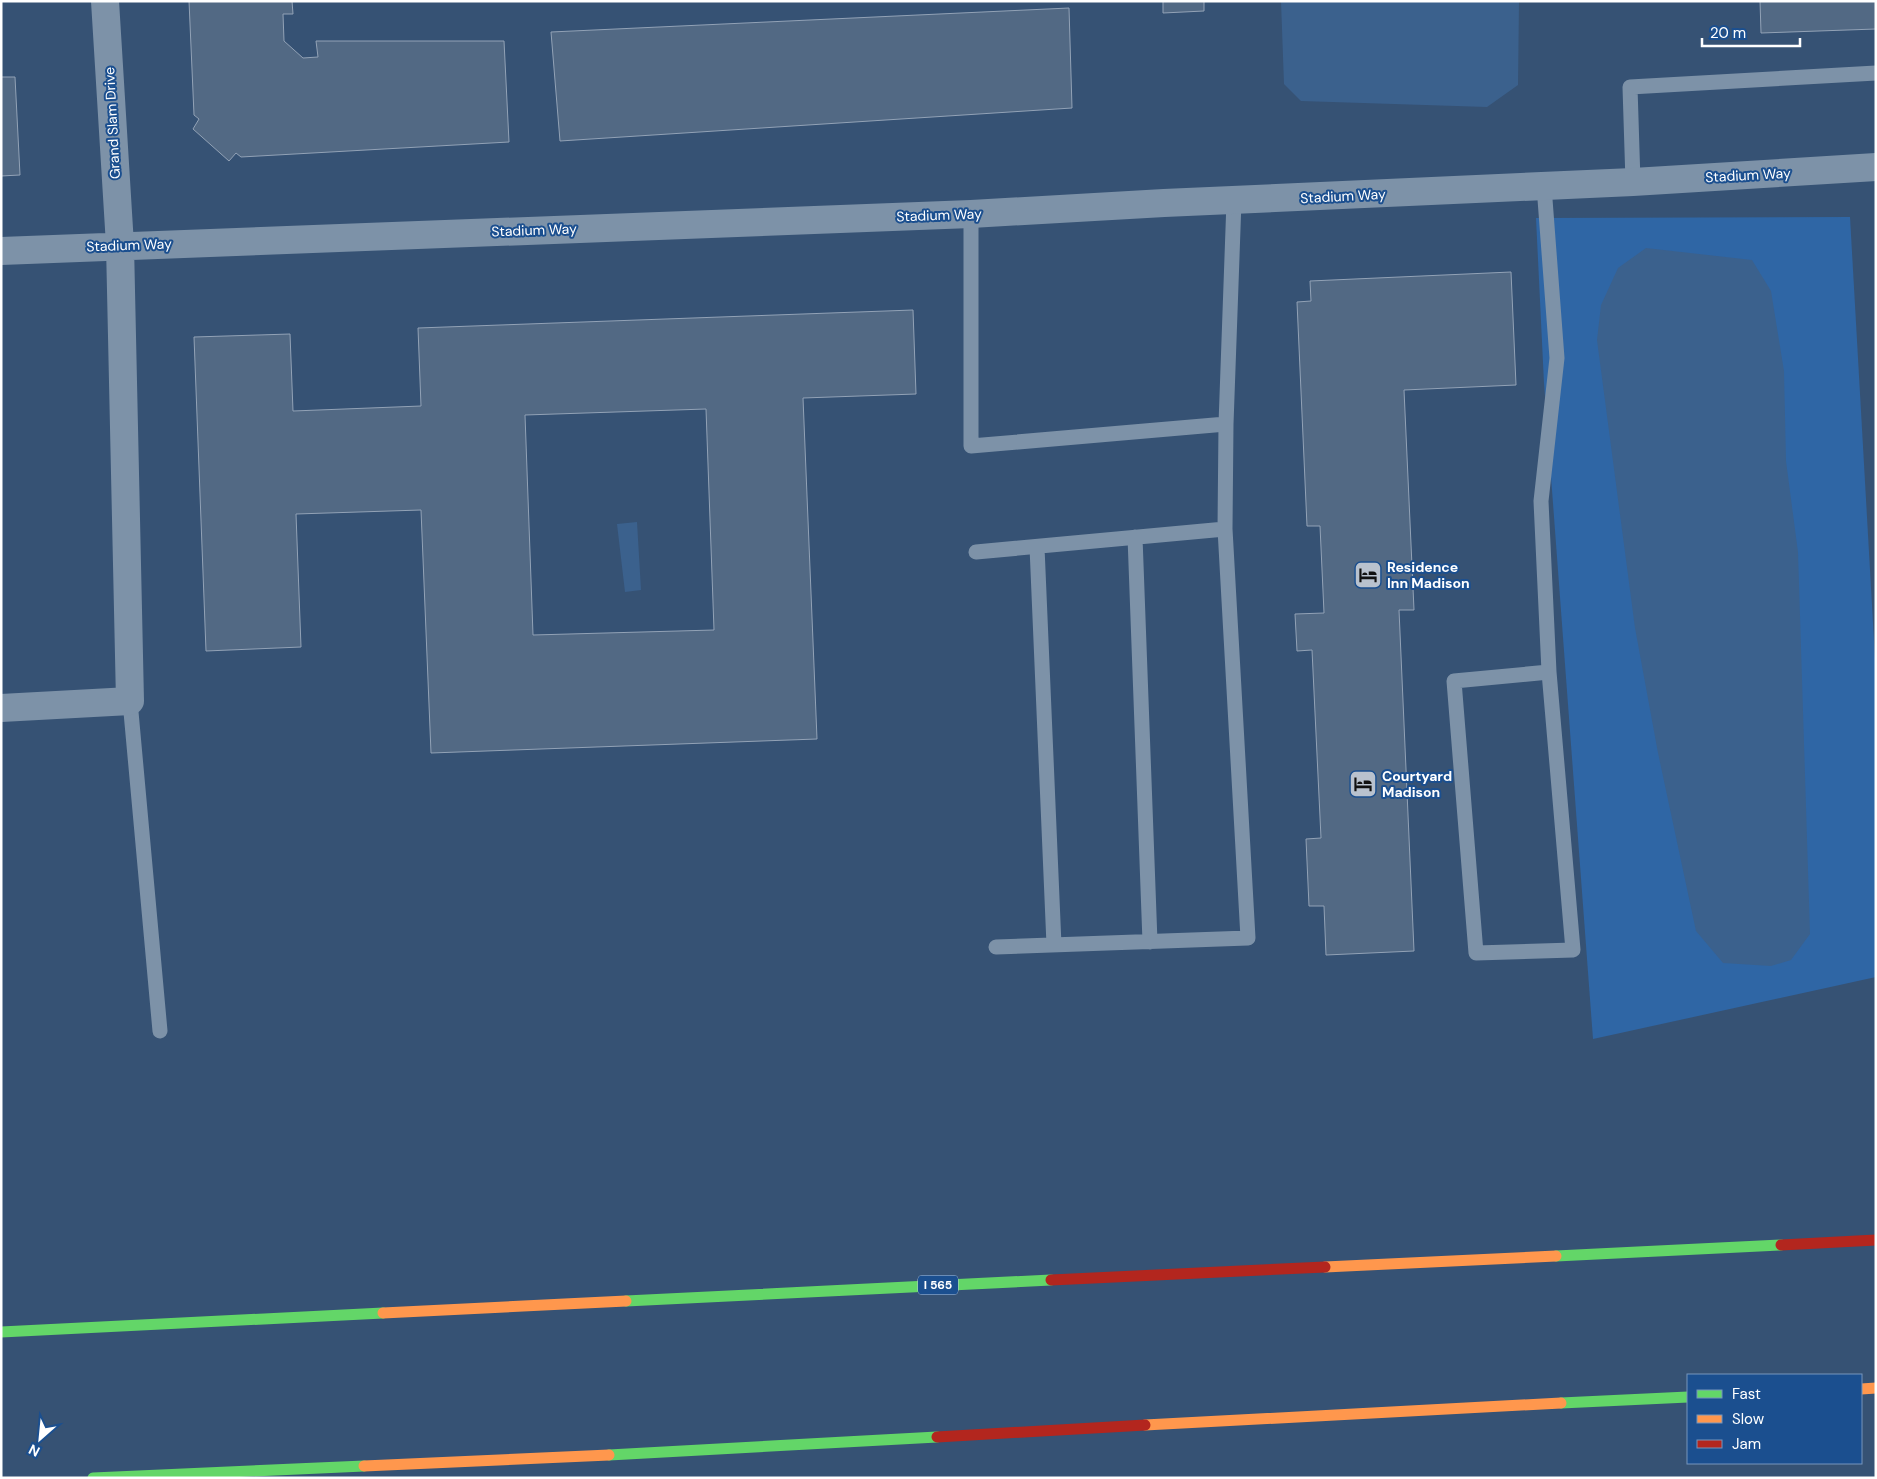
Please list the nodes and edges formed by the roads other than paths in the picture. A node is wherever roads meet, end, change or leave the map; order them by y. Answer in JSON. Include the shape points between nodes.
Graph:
{"nodes":[{"id":1,"x":105,"y":1,"type":"edge"},
{"id":2,"x":1876,"y":73,"type":"edge"},
{"id":3,"x":1876,"y":167,"type":"edge"},
{"id":4,"x":1633,"y":182,"type":"junction"},
{"id":5,"x":1544,"y":186,"type":"junction"},
{"id":6,"x":1234,"y":201,"type":"junction"},
{"id":7,"x":971,"y":214,"type":"junction"},
{"id":8,"x":120,"y":245,"type":"junction"},
{"id":9,"x":1,"y":251,"type":"edge"},
{"id":10,"x":1226,"y":424,"type":"junction"},
{"id":11,"x":1224,"y":529,"type":"junction"},
{"id":12,"x":1135,"y":537,"type":"junction"},
{"id":13,"x":1037,"y":547,"type":"junction"},
{"id":14,"x":976,"y":552,"type":"dead end"},
{"id":15,"x":1549,"y":672,"type":"junction"},
{"id":16,"x":130,"y":701,"type":"junction"},
{"id":17,"x":1,"y":708,"type":"edge"},
{"id":18,"x":1150,"y":942,"type":"junction"},
{"id":19,"x":1054,"y":945,"type":"junction"},
{"id":20,"x":996,"y":947,"type":"dead end"},
{"id":21,"x":160,"y":1030,"type":"dead end"},
{"id":22,"x":1876,"y":1240,"type":"edge"},
{"id":23,"x":1,"y":1332,"type":"edge"},
{"id":24,"x":1876,"y":1388,"type":"edge"},
{"id":25,"x":1862,"y":1389,"type":"edge"},
{"id":26,"x":1687,"y":1397,"type":"edge"},
{"id":27,"x":93,"y":1478,"type":"edge"}],
"edges":[{"from":1,"to":8,"type":"street","name":"Grand Slam Drive"},
{"from":2,"to":4,"type":"lane","via":[[1630,87]]},
{"from":3,"to":4,"type":"street","name":"Stadium Way"},
{"from":4,"to":5,"type":"street","name":"Stadium Way"},
{"from":5,"to":6,"type":"street","name":"Stadium Way"},
{"from":5,"to":15,"type":"lane","via":[[1556,358],[1541,501]]},
{"from":6,"to":7,"type":"street","name":"Stadium Way"},
{"from":6,"to":10,"type":"lane"},
{"from":7,"to":8,"type":"street","name":"Stadium Way"},
{"from":7,"to":10,"type":"lane","via":[[971,446]]},
{"from":8,"to":9,"type":"street","name":"Stadium Way"},
{"from":8,"to":16,"type":"street","name":"Grand Slam Drive"},
{"from":10,"to":11,"type":"lane"},
{"from":11,"to":12,"type":"lane"},
{"from":11,"to":18,"type":"lane","via":[[1248,938]]},
{"from":12,"to":13,"type":"lane"},
{"from":12,"to":18,"type":"lane"},
{"from":13,"to":14,"type":"lane"},
{"from":13,"to":19,"type":"lane"},
{"from":15,"to":15,"type":"lane","via":[[1573,950],[1476,952],[1454,682]]},
{"from":16,"to":17,"type":"street"},
{"from":16,"to":21,"type":"lane"},
{"from":18,"to":19,"type":"lane"},
{"from":19,"to":20,"type":"lane"},
{"from":22,"to":23,"type":"highway","number":"I 565"},
{"from":24,"to":25,"type":"highway"},
{"from":26,"to":27,"type":"highway","via":[[585,1456]]}]}
